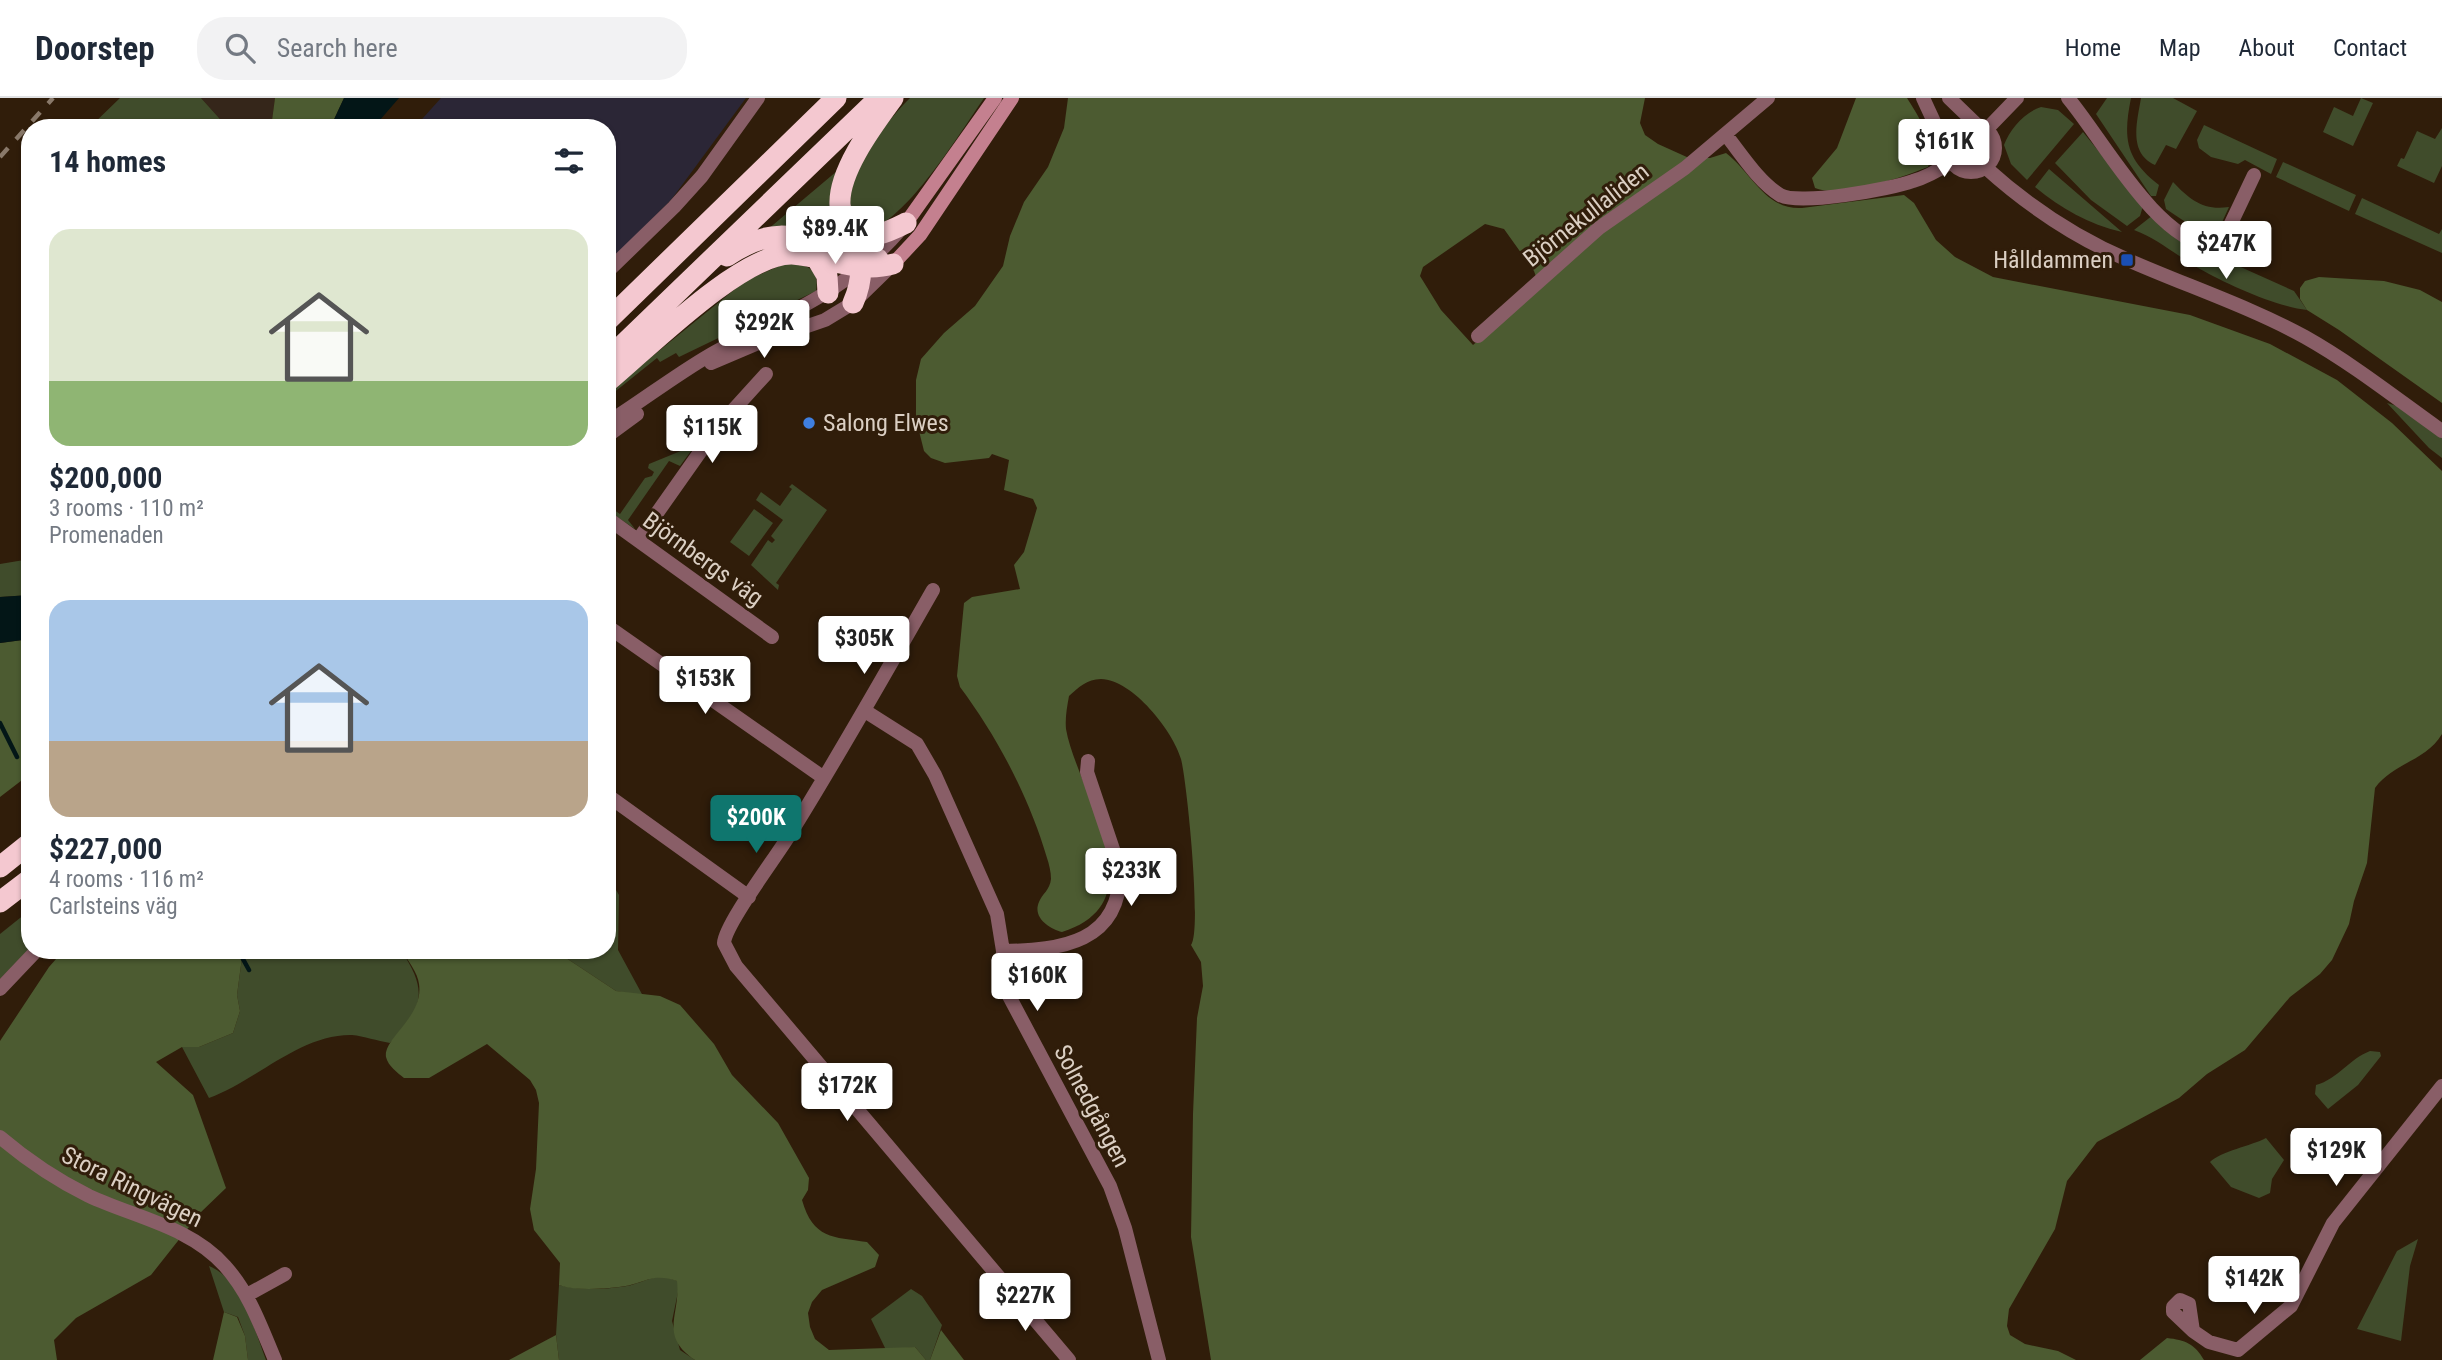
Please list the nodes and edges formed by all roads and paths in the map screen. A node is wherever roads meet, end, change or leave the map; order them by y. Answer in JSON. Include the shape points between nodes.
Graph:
{"nodes":[{"id":1,"x":758,"y":98,"type":"edge"},
{"id":2,"x":820,"y":98,"type":"edge"},
{"id":3,"x":836,"y":98,"type":"edge"},
{"id":4,"x":879,"y":98,"type":"edge"},
{"id":5,"x":893,"y":98,"type":"edge"},
{"id":6,"x":995,"y":98,"type":"edge"},
{"id":7,"x":1012,"y":98,"type":"edge"},
{"id":8,"x":1769,"y":98,"type":"edge"},
{"id":9,"x":1923,"y":98,"type":"edge"},
{"id":10,"x":1949,"y":98,"type":"edge"},
{"id":11,"x":2017,"y":98,"type":"edge"},
{"id":12,"x":2068,"y":98,"type":"edge"},
{"id":13,"x":1981,"y":127,"type":"junction"},
{"id":14,"x":1726,"y":135,"type":"junction"},
{"id":15,"x":1949,"y":156,"type":"junction"},
{"id":16,"x":1985,"y":167,"type":"junction"},
{"id":17,"x":2253,"y":175,"type":"dead end"},
{"id":18,"x":906,"y":223,"type":"junction"},
{"id":19,"x":849,"y":229,"type":"junction"},
{"id":20,"x":817,"y":259,"type":"junction"},
{"id":21,"x":872,"y":260,"type":"junction"},
{"id":22,"x":616,"y":263,"type":"edge"},
{"id":23,"x":828,"y":293,"type":"junction"},
{"id":24,"x":853,"y":303,"type":"junction"},
{"id":25,"x":616,"y":311,"type":"edge"},
{"id":26,"x":616,"y":311,"type":"edge"},
{"id":27,"x":649,"y":320,"type":"junction"},
{"id":28,"x":1478,"y":336,"type":"dead end"},
{"id":29,"x":616,"y":351,"type":"edge"},
{"id":30,"x":766,"y":374,"type":"dead end"},
{"id":31,"x":616,"y":375,"type":"edge"},
{"id":32,"x":616,"y":417,"type":"edge"},
{"id":33,"x":616,"y":429,"type":"edge"},
{"id":34,"x":2442,"y":431,"type":"edge"},
{"id":35,"x":616,"y":524,"type":"edge"},
{"id":36,"x":638,"y":540,"type":"junction"},
{"id":37,"x":933,"y":590,"type":"dead end"},
{"id":38,"x":616,"y":632,"type":"edge"},
{"id":39,"x":772,"y":637,"type":"dead end"},
{"id":40,"x":865,"y":711,"type":"junction"},
{"id":41,"x":1088,"y":761,"type":"dead end"},
{"id":42,"x":824,"y":778,"type":"junction"},
{"id":43,"x":616,"y":801,"type":"edge"},
{"id":44,"x":21,"y":850,"type":"edge"},
{"id":45,"x":0,"y":867,"type":"edge"},
{"id":46,"x":21,"y":886,"type":"edge"},
{"id":47,"x":749,"y":897,"type":"junction"},
{"id":48,"x":0,"y":902,"type":"edge"},
{"id":49,"x":1003,"y":951,"type":"junction"},
{"id":50,"x":28,"y":959,"type":"edge"},
{"id":51,"x":0,"y":989,"type":"edge"},
{"id":52,"x":2442,"y":1086,"type":"edge"},
{"id":53,"x":0,"y":1137,"type":"edge"},
{"id":54,"x":285,"y":1274,"type":"dead end"},
{"id":55,"x":247,"y":1295,"type":"junction"},
{"id":56,"x":2193,"y":1331,"type":"dead end"},
{"id":57,"x":275,"y":1360,"type":"edge"},
{"id":58,"x":1069,"y":1360,"type":"edge"},
{"id":59,"x":1158,"y":1360,"type":"edge"}],
"edges":[{"from":1,"to":22,"type":"street","via":[[702,176]]},
{"from":2,"to":25,"type":"highway"},
{"from":3,"to":26,"type":"highway"},
{"from":4,"to":27,"type":"highway"},
{"from":5,"to":19,"type":"highway","via":[[863,142],[843,185],[840,206]]},
{"from":6,"to":18,"type":"main road"},
{"from":7,"to":21,"type":"main road","via":[[920,235]]},
{"from":8,"to":14,"type":"street","name":"Björnekullaliden"},
{"from":9,"to":15,"type":"street"},
{"from":10,"to":13,"type":"street"},
{"from":11,"to":13,"type":"street"},
{"from":12,"to":17,"type":"street","via":[[2155,212],[2201,246],[2213,247],[2226,234]]},
{"from":13,"to":15,"type":"street","via":[[1964,125],[1953,131]]},
{"from":13,"to":16,"type":"street","via":[[1992,136],[1995,148]]},
{"from":14,"to":15,"type":"street","via":[[1781,196],[1800,200],[1895,187],[1923,178]]},
{"from":14,"to":28,"type":"street","name":"Björnekullaliden","via":[[1599,228]]},
{"from":15,"to":16,"type":"street","via":[[1967,172]]},
{"from":16,"to":34,"type":"street","via":[[2012,191],[2087,240],[2304,337]]},
{"from":18,"to":19,"type":"highway","via":[[878,236]]},
{"from":18,"to":21,"type":"street"},
{"from":19,"to":21,"type":"highway"},
{"from":20,"to":21,"type":"highway"},
{"from":20,"to":23,"type":"highway","via":[[827,276]]},
{"from":20,"to":31,"type":"highway","via":[[782,255],[742,271]]},
{"from":21,"to":23,"type":"street"},
{"from":21,"to":24,"type":"street"},
{"from":21,"to":24,"type":"highway"},
{"from":21,"to":27,"type":"highway","via":[[800,236],[765,237],[723,259]]},
{"from":23,"to":32,"type":"street","via":[[699,362]]},
{"from":24,"to":33,"type":"street","via":[[815,324],[718,359]]},
{"from":27,"to":29,"type":"highway"},
{"from":30,"to":36,"type":"street","via":[[717,428]]},
{"from":35,"to":36,"type":"street","name":"Björnbergs väg"},
{"from":36,"to":39,"type":"street","name":"Björnbergs väg"},
{"from":37,"to":40,"type":"street"},
{"from":38,"to":42,"type":"street"},
{"from":40,"to":42,"type":"street"},
{"from":40,"to":49,"type":"street","name":"Solnedgången","via":[[907,736],[925,756],[997,914]]},
{"from":41,"to":49,"type":"street","via":[[1087,772],[1120,870],[1114,905],[1085,939],[1035,950]]},
{"from":42,"to":47,"type":"street"},
{"from":43,"to":47,"type":"street"},
{"from":44,"to":45,"type":"highway"},
{"from":46,"to":48,"type":"highway"},
{"from":47,"to":58,"type":"street","via":[[728,928],[726,952]]},
{"from":49,"to":59,"type":"street","name":"Solnedgången","via":[[1009,996],[1118,1206]]},
{"from":50,"to":51,"type":"street"},
{"from":52,"to":56,"type":"street","via":[[2333,1223],[2291,1306],[2280,1317],[2238,1350],[2209,1342]]},
{"from":53,"to":55,"type":"street","name":"Stora Ringvägen","via":[[64,1183],[200,1244]]},
{"from":54,"to":55,"type":"street"},
{"from":55,"to":57,"type":"street","name":"Stora Ringvägen"}]}
